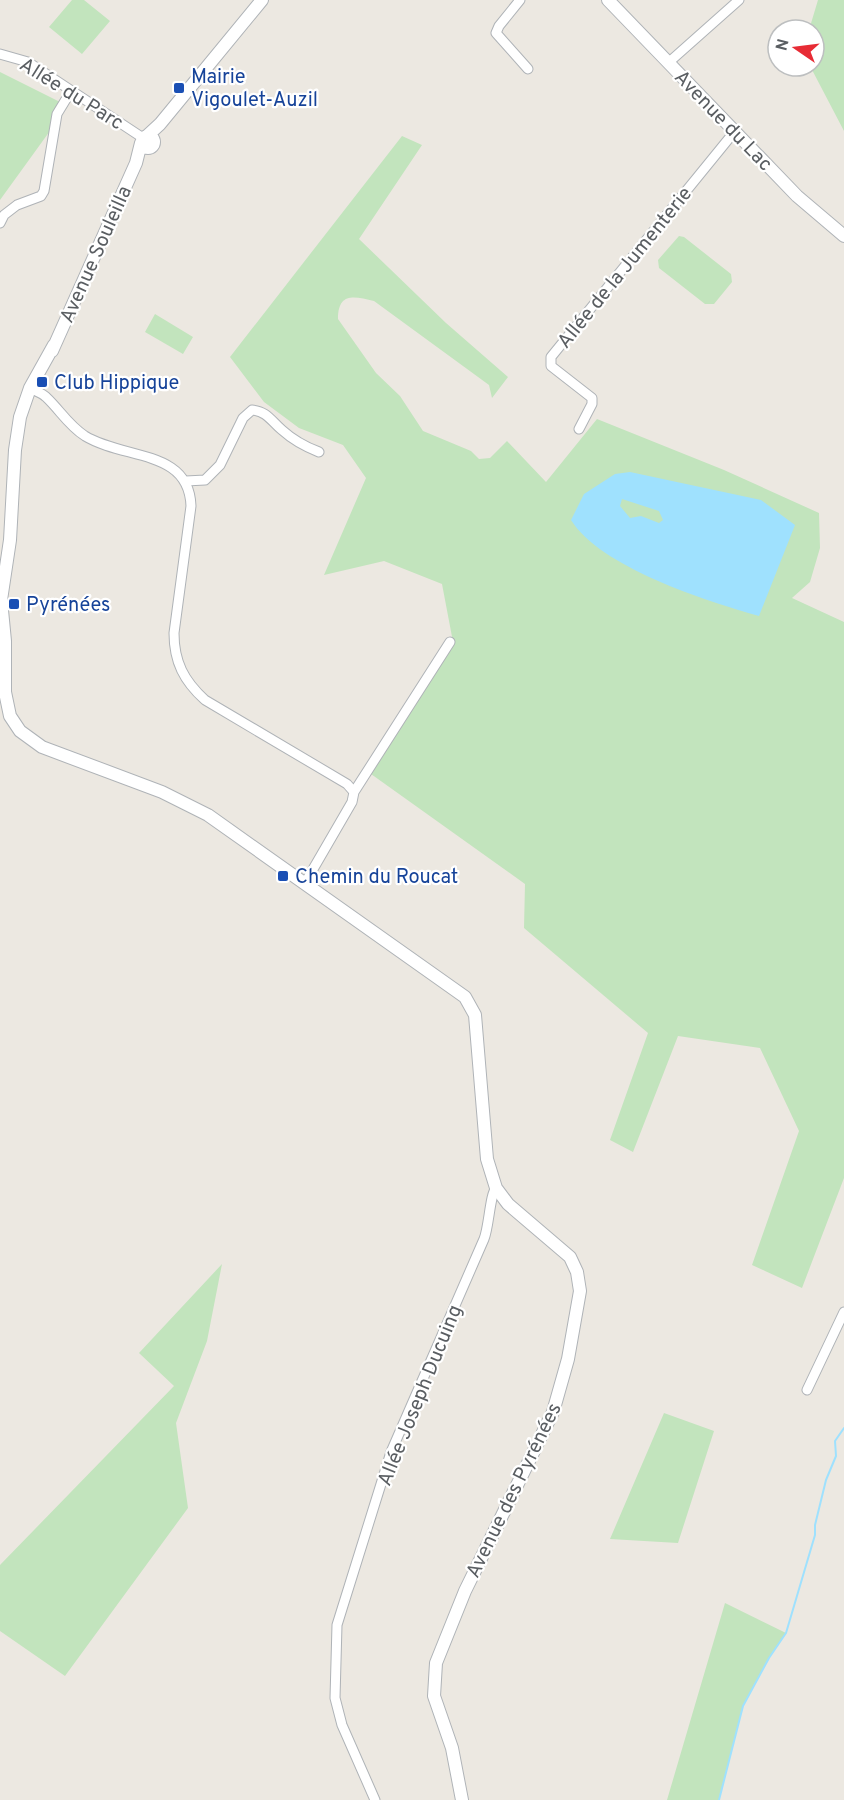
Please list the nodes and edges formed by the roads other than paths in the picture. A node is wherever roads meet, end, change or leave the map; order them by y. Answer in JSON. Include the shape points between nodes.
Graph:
{"nodes":[{"id":1,"x":262,"y":0,"type":"edge"},
{"id":2,"x":520,"y":0,"type":"edge"},
{"id":3,"x":608,"y":0,"type":"edge"},
{"id":4,"x":739,"y":0,"type":"edge"},
{"id":5,"x":0,"y":54,"type":"edge"},
{"id":6,"x":668,"y":63,"type":"junction"},
{"id":7,"x":528,"y":69,"type":"dead end"},
{"id":8,"x":71,"y":91,"type":"junction"},
{"id":9,"x":735,"y":131,"type":"junction"},
{"id":10,"x":147,"y":141,"type":"junction"},
{"id":11,"x":0,"y":223,"type":"edge"},
{"id":12,"x":844,"y":236,"type":"edge"},
{"id":13,"x":33,"y":390,"type":"junction"},
{"id":14,"x":579,"y":429,"type":"dead end"},
{"id":15,"x":319,"y":452,"type":"dead end"},
{"id":16,"x":186,"y":481,"type":"junction"},
{"id":17,"x":14,"y":494,"type":"junction"},
{"id":18,"x":2,"y":612,"type":"edge"},
{"id":19,"x":3,"y":639,"type":"edge"},
{"id":20,"x":450,"y":642,"type":"dead end"},
{"id":21,"x":4,"y":678,"type":"junction"},
{"id":22,"x":354,"y":792,"type":"junction"},
{"id":23,"x":305,"y":883,"type":"junction"},
{"id":24,"x":496,"y":1188,"type":"junction"},
{"id":25,"x":844,"y":1312,"type":"edge"},
{"id":26,"x":807,"y":1390,"type":"dead end"},
{"id":27,"x":375,"y":1800,"type":"edge"},
{"id":28,"x":462,"y":1800,"type":"edge"}],
"edges":[{"from":1,"to":10,"type":"street"},
{"from":2,"to":7,"type":"street","via":[[496,33]]},
{"from":3,"to":6,"type":"street","name":"Avenue du Lac"},
{"from":4,"to":6,"type":"street"},
{"from":5,"to":8,"type":"street","name":"Allée du Parc","via":[[28,62]]},
{"from":6,"to":9,"type":"street","name":"Avenue du Lac"},
{"from":8,"to":10,"type":"street","name":"Allée du Parc"},
{"from":8,"to":11,"type":"street","via":[[57,114],[45,190],[41,196],[8,211]]},
{"from":9,"to":12,"type":"street","name":"Avenue du Lac","via":[[797,196]]},
{"from":9,"to":14,"type":"street","name":"Allée de la Jumenterie","via":[[551,357],[551,366],[591,399]]},
{"from":10,"to":13,"type":"street","name":"Avenue Souleilla"},
{"from":13,"to":16,"type":"street","via":[[47,397],[65,421],[84,435],[113,449],[167,465]]},
{"from":13,"to":17,"type":"street","name":"Avenue des Pyrénées","via":[[18,432]]},
{"from":15,"to":16,"type":"street","via":[[282,430],[262,411],[252,410],[243,418],[220,465],[206,480]]},
{"from":16,"to":22,"type":"street","via":[[191,507],[174,633],[176,659],[185,679],[205,700],[347,784]]},
{"from":17,"to":18,"type":"street","name":"Avenue des Pyrénées"},
{"from":17,"to":18,"type":"street","name":"Avenue des Pyrénées","via":[[17,536]]},
{"from":18,"to":19,"type":"street","name":"Avenue des Pyrénées"},
{"from":18,"to":21,"type":"street","name":"Avenue des Pyrénées","via":[[11,640]]},
{"from":19,"to":21,"type":"street","name":"Avenue des Pyrénées"},
{"from":20,"to":22,"type":"street"},
{"from":21,"to":23,"type":"street","name":"Avenue des Pyrénées","via":[[10,716],[31,741],[189,805]]},
{"from":22,"to":23,"type":"street"},
{"from":23,"to":24,"type":"street","name":"Avenue des Pyrénées","via":[[442,978],[469,1003],[475,1015],[487,1159]]},
{"from":24,"to":27,"type":"street","name":"Allée Joseph Ducuing","via":[[491,1196],[491,1218],[484,1239],[391,1452],[335,1639],[338,1710]]},
{"from":24,"to":28,"type":"street","name":"Avenue des Pyrénées","via":[[519,1215],[570,1257],[580,1291],[568,1359],[553,1412],[475,1569],[436,1663],[434,1696],[452,1748]]},
{"from":25,"to":26,"type":"street"}]}
